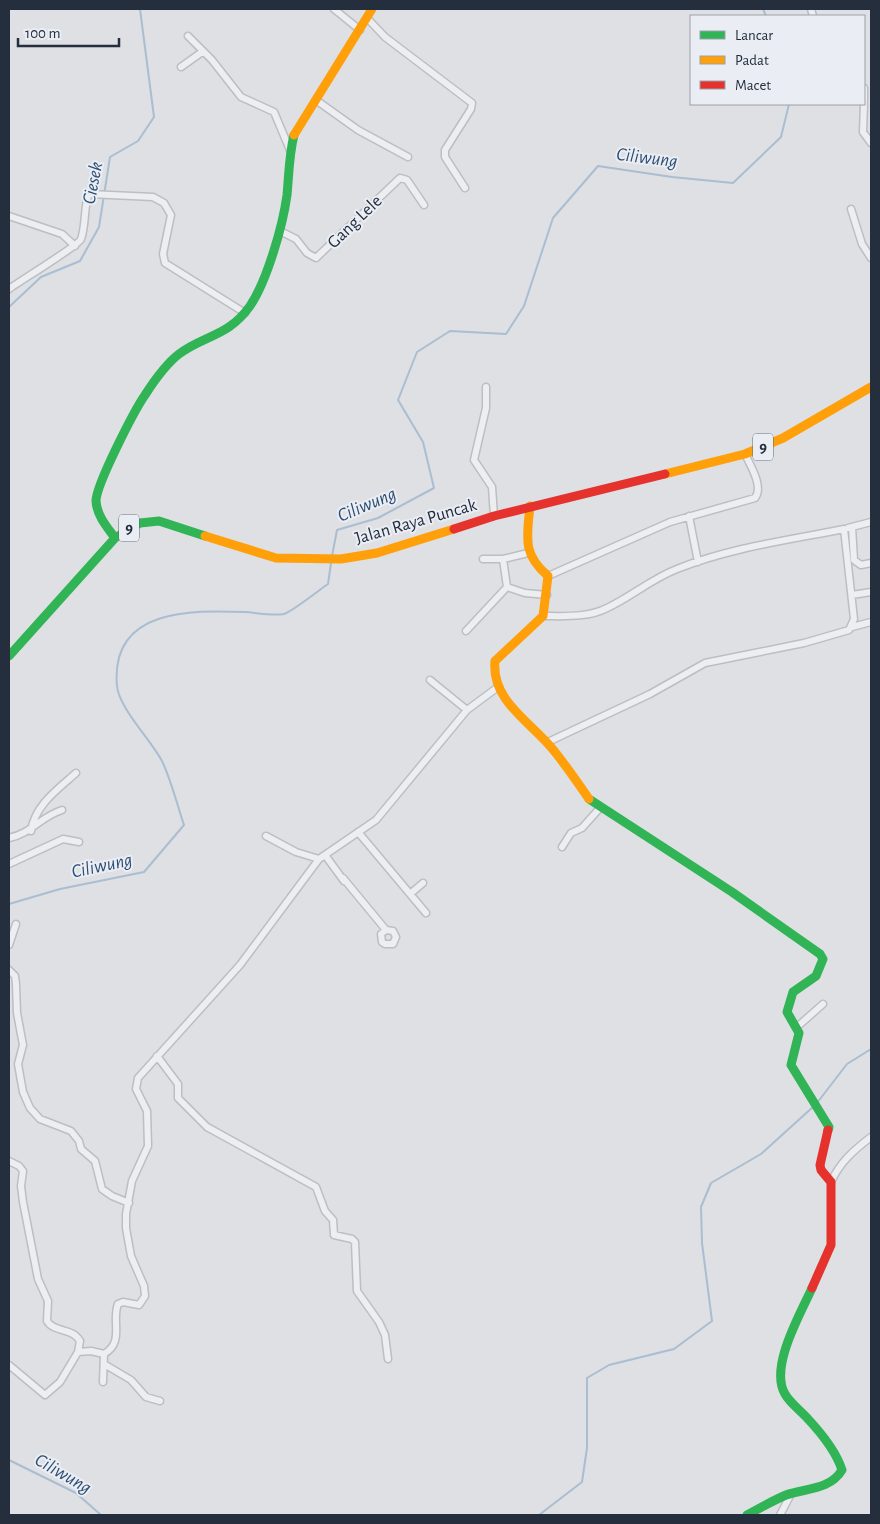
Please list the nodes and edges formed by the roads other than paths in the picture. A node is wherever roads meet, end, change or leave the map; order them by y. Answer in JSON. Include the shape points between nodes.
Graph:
{"nodes":[{"id":1,"x":334,"y":9,"type":"edge"},
{"id":2,"x":372,"y":9,"type":"edge"},
{"id":3,"x":366,"y":18,"type":"junction"},
{"id":4,"x":360,"y":30,"type":"junction"},
{"id":5,"x":188,"y":36,"type":"dead end"},
{"id":6,"x":202,"y":52,"type":"junction"},
{"id":7,"x":181,"y":67,"type":"dead end"},
{"id":8,"x":316,"y":100,"type":"junction"},
{"id":9,"x":864,"y":105,"type":"edge"},
{"id":10,"x":871,"y":143,"type":"edge"},
{"id":11,"x":290,"y":150,"type":"junction"},
{"id":12,"x":408,"y":157,"type":"dead end"},
{"id":13,"x":465,"y":188,"type":"dead end"},
{"id":14,"x":424,"y":205,"type":"dead end"},
{"id":15,"x":851,"y":209,"type":"dead end"},
{"id":16,"x":9,"y":216,"type":"edge"},
{"id":17,"x":280,"y":231,"type":"junction"},
{"id":18,"x":75,"y":246,"type":"junction"},
{"id":19,"x":871,"y":258,"type":"edge"},
{"id":20,"x":9,"y":289,"type":"edge"},
{"id":21,"x":245,"y":313,"type":"junction"},
{"id":22,"x":486,"y":387,"type":"dead end"},
{"id":23,"x":871,"y":387,"type":"edge"},
{"id":24,"x":746,"y":454,"type":"junction"},
{"id":25,"x":530,"y":506,"type":"junction"},
{"id":26,"x":494,"y":516,"type":"junction"},
{"id":27,"x":689,"y":516,"type":"junction"},
{"id":28,"x":871,"y":522,"type":"edge"},
{"id":29,"x":852,"y":527,"type":"junction"},
{"id":30,"x":844,"y":529,"type":"junction"},
{"id":31,"x":115,"y":538,"type":"junction"},
{"id":32,"x":528,"y":553,"type":"junction"},
{"id":33,"x":483,"y":559,"type":"dead end"},
{"id":34,"x":503,"y":559,"type":"junction"},
{"id":35,"x":698,"y":562,"type":"junction"},
{"id":36,"x":871,"y":563,"type":"edge"},
{"id":37,"x":548,"y":576,"type":"junction"},
{"id":38,"x":508,"y":587,"type":"junction"},
{"id":39,"x":871,"y":592,"type":"edge"},
{"id":40,"x":547,"y":595,"type":"junction"},
{"id":41,"x":852,"y":595,"type":"junction"},
{"id":42,"x":543,"y":616,"type":"junction"},
{"id":43,"x":871,"y":622,"type":"edge"},
{"id":44,"x":852,"y":626,"type":"junction"},
{"id":45,"x":466,"y":631,"type":"dead end"},
{"id":46,"x":9,"y":656,"type":"edge"},
{"id":47,"x":430,"y":680,"type":"dead end"},
{"id":48,"x":498,"y":687,"type":"junction"},
{"id":49,"x":467,"y":710,"type":"junction"},
{"id":50,"x":548,"y":742,"type":"junction"},
{"id":51,"x":76,"y":773,"type":"dead end"},
{"id":52,"x":599,"y":809,"type":"junction"},
{"id":53,"x":62,"y":810,"type":"dead end"},
{"id":54,"x":31,"y":831,"type":"junction"},
{"id":55,"x":358,"y":832,"type":"junction"},
{"id":56,"x":266,"y":836,"type":"dead end"},
{"id":57,"x":9,"y":838,"type":"edge"},
{"id":58,"x":79,"y":842,"type":"dead end"},
{"id":59,"x":562,"y":847,"type":"dead end"},
{"id":60,"x":322,"y":857,"type":"junction"},
{"id":61,"x":9,"y":864,"type":"edge"},
{"id":62,"x":423,"y":883,"type":"dead end"},
{"id":63,"x":410,"y":894,"type":"junction"},
{"id":64,"x":426,"y":913,"type":"dead end"},
{"id":65,"x":16,"y":924,"type":"dead end"},
{"id":66,"x":385,"y":930,"type":"dead end"},
{"id":67,"x":9,"y":945,"type":"edge"},
{"id":68,"x":9,"y":970,"type":"edge"},
{"id":69,"x":823,"y":1004,"type":"dead end"},
{"id":70,"x":797,"y":1027,"type":"junction"},
{"id":71,"x":157,"y":1056,"type":"junction"},
{"id":72,"x":871,"y":1137,"type":"edge"},
{"id":73,"x":9,"y":1161,"type":"edge"},
{"id":74,"x":831,"y":1182,"type":"junction"},
{"id":75,"x":129,"y":1203,"type":"junction"},
{"id":76,"x":78,"y":1352,"type":"junction"},
{"id":77,"x":104,"y":1354,"type":"junction"},
{"id":78,"x":388,"y":1359,"type":"dead end"},
{"id":79,"x":104,"y":1364,"type":"junction"},
{"id":80,"x":9,"y":1365,"type":"edge"},
{"id":81,"x":103,"y":1382,"type":"dead end"},
{"id":82,"x":160,"y":1401,"type":"dead end"},
{"id":83,"x":791,"y":1493,"type":"junction"},
{"id":84,"x":747,"y":1515,"type":"edge"},
{"id":85,"x":780,"y":1515,"type":"edge"}],
"edges":[{"from":1,"to":4,"type":"street"},
{"from":2,"to":3,"type":"main road"},
{"from":3,"to":4,"type":"main road"},
{"from":3,"to":13,"type":"street","via":[[385,37],[472,103],[445,150],[445,157]]},
{"from":4,"to":8,"type":"main road"},
{"from":5,"to":6,"type":"street"},
{"from":6,"to":7,"type":"street"},
{"from":6,"to":11,"type":"street","via":[[241,97],[274,112]]},
{"from":8,"to":11,"type":"main road","via":[[296,132]]},
{"from":8,"to":12,"type":"street","via":[[358,130]]},
{"from":9,"to":10,"type":"street","via":[[862,132]]},
{"from":11,"to":17,"type":"main road"},
{"from":14,"to":17,"type":"street","name":"Gang Lele","via":[[407,180],[400,178],[316,258],[307,253],[296,239]]},
{"from":15,"to":19,"type":"street","via":[[862,244]]},
{"from":16,"to":18,"type":"street","via":[[62,234]]},
{"from":17,"to":21,"type":"main road","via":[[262,281]]},
{"from":18,"to":20,"type":"street"},
{"from":18,"to":21,"type":"street","via":[[85,226],[89,194],[153,197],[164,203],[171,218],[163,254],[165,263]]},
{"from":21,"to":31,"type":"main road","via":[[216,336],[176,356],[144,396],[96,494],[98,514]]},
{"from":22,"to":26,"type":"street","via":[[486,408],[474,460],[492,487]]},
{"from":23,"to":24,"type":"main road","name":"Jalan Raya Puncak","number":"9","via":[[783,438]]},
{"from":24,"to":25,"type":"main road","name":"Jalan Raya Puncak","number":"9"},
{"from":24,"to":27,"type":"street","via":[[758,485],[757,496]]},
{"from":25,"to":26,"type":"main road","name":"Jalan Raya Puncak","number":"9"},
{"from":25,"to":32,"type":"main road"},
{"from":26,"to":31,"type":"main road","name":"Jalan Raya Puncak","number":"9","via":[[377,553],[341,559],[266,556],[159,521],[140,523]]},
{"from":27,"to":35,"type":"street"},
{"from":27,"to":37,"type":"street"},
{"from":28,"to":29,"type":"street"},
{"from":29,"to":30,"type":"street"},
{"from":29,"to":36,"type":"street","via":[[854,560],[861,565]]},
{"from":30,"to":35,"type":"street"},
{"from":30,"to":41,"type":"street"},
{"from":31,"to":46,"type":"main road","name":"Jalan Raya Puncak","number":"9"},
{"from":32,"to":34,"type":"street"},
{"from":32,"to":37,"type":"main road"},
{"from":33,"to":34,"type":"street"},
{"from":34,"to":38,"type":"street"},
{"from":35,"to":42,"type":"street","via":[[661,576],[600,611]]},
{"from":37,"to":40,"type":"main road"},
{"from":38,"to":40,"type":"street"},
{"from":38,"to":45,"type":"street"},
{"from":39,"to":41,"type":"street"},
{"from":40,"to":42,"type":"main road"},
{"from":41,"to":44,"type":"street"},
{"from":42,"to":48,"type":"main road","via":[[495,661]]},
{"from":43,"to":44,"type":"street"},
{"from":44,"to":50,"type":"street","via":[[804,643],[705,663]]},
{"from":47,"to":49,"type":"street"},
{"from":48,"to":49,"type":"street"},
{"from":48,"to":50,"type":"main road","via":[[522,720]]},
{"from":49,"to":55,"type":"street","via":[[376,820]]},
{"from":50,"to":52,"type":"main road","via":[[583,793]]},
{"from":51,"to":54,"type":"street","via":[[41,806],[33,819]]},
{"from":52,"to":59,"type":"street","via":[[582,828],[571,833]]},
{"from":52,"to":70,"type":"main road","via":[[729,889],[821,955],[823,961],[819,972],[809,983],[794,991],[789,1002],[787,1012]]},
{"from":53,"to":54,"type":"street","via":[[52,813]]},
{"from":54,"to":57,"type":"street"},
{"from":55,"to":60,"type":"street"},
{"from":55,"to":63,"type":"street"},
{"from":56,"to":60,"type":"street","via":[[296,852]]},
{"from":58,"to":61,"type":"street","via":[[63,839]]},
{"from":60,"to":66,"type":"street"},
{"from":60,"to":71,"type":"street","via":[[240,965]]},
{"from":62,"to":63,"type":"street"},
{"from":63,"to":64,"type":"street"},
{"from":65,"to":67,"type":"street"},
{"from":68,"to":75,"type":"street","via":[[16,984],[23,1045],[18,1064],[23,1092],[30,1108],[40,1119],[71,1131],[81,1149],[95,1161],[102,1188]]},
{"from":69,"to":70,"type":"street"},
{"from":70,"to":74,"type":"main road","via":[[799,1036],[790,1064],[830,1131],[820,1167]]},
{"from":71,"to":75,"type":"street","via":[[135,1085],[147,1111],[148,1146],[134,1173]]},
{"from":71,"to":78,"type":"street","via":[[178,1084],[178,1098],[200,1122],[316,1187],[325,1211],[333,1220],[334,1235],[355,1242],[357,1291],[379,1322],[385,1336]]},
{"from":72,"to":74,"type":"street","via":[[852,1152]]},
{"from":73,"to":76,"type":"street","via":[[22,1169],[23,1202],[38,1279],[48,1301],[47,1321],[52,1327],[74,1333],[80,1341]]},
{"from":74,"to":83,"type":"main road","via":[[831,1245],[786,1346],[780,1374],[784,1393],[817,1429],[838,1458],[842,1470],[828,1484]]},
{"from":75,"to":77,"type":"street","via":[[126,1214],[128,1242],[145,1296],[139,1305],[118,1304],[116,1337]]},
{"from":76,"to":77,"type":"street","via":[[85,1350]]},
{"from":76,"to":80,"type":"street","via":[[60,1382],[45,1394]]},
{"from":77,"to":79,"type":"street"},
{"from":79,"to":81,"type":"street"},
{"from":79,"to":82,"type":"street","via":[[131,1380],[146,1397]]},
{"from":83,"to":84,"type":"main road"},
{"from":83,"to":85,"type":"street"}]}
